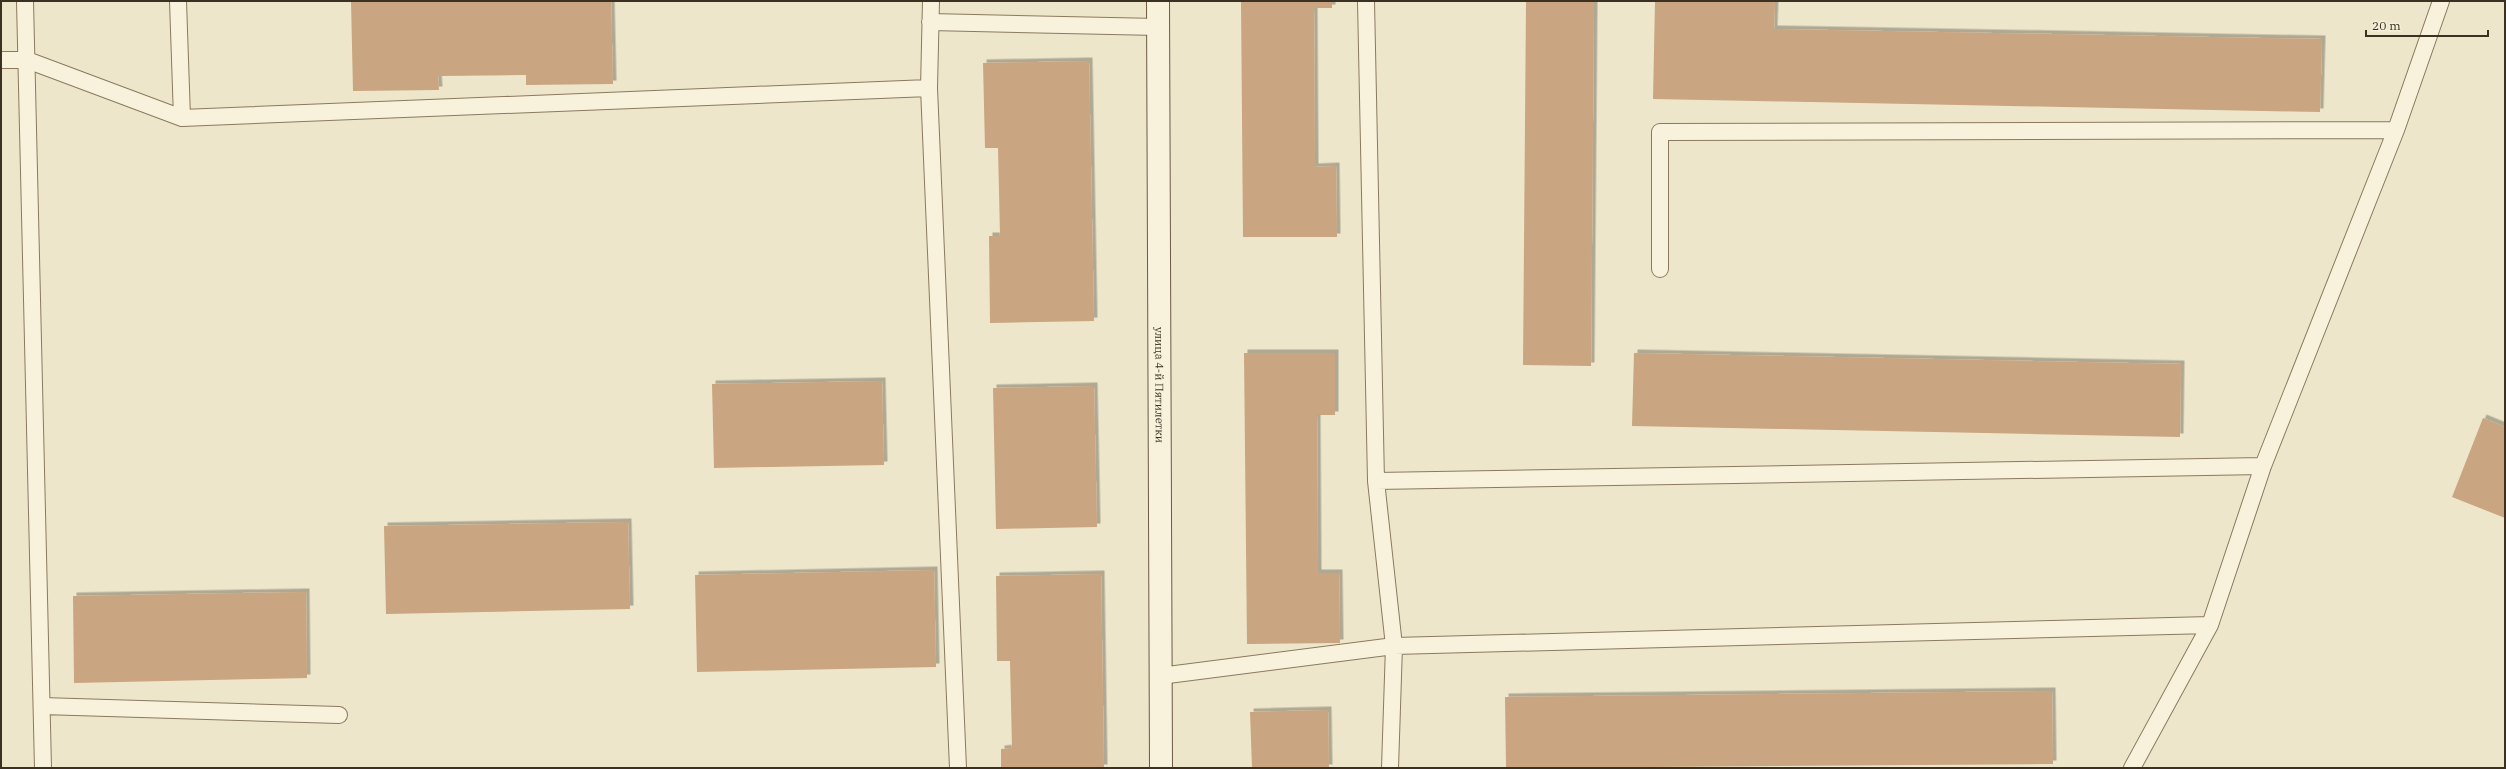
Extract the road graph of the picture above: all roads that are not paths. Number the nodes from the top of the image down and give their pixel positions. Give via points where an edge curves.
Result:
1 (25, 1) edge
2 (178, 1) edge
3 (931, 1) edge
4 (1158, 1) edge
5 (1366, 1) edge
6 (2441, 1) edge
7 (930, 22) junction
8 (1158, 27) junction
9 (1, 60) edge
10 (27, 60) junction
11 (929, 88) junction
12 (182, 118) junction
13 (2396, 130) junction
14 (1660, 270) dead end
15 (2263, 466) junction
16 (1376, 481) junction
17 (2210, 625) junction
18 (1394, 646) junction
19 (1160, 676) junction
20 (42, 706) junction
21 (340, 715) dead end
22 (43, 768) edge
23 (958, 768) edge
24 (1161, 768) edge
25 (1390, 768) edge
26 (2132, 768) edge

1 - 10 lane
2 - 12 lane
3 - 7 lane
4 - 8 street, улица 4-й Пятилетки
5 - 16 lane
6 - 13 lane
7 - 8 lane
7 - 11 lane
8 - 19 street, улица 4-й Пятилетки
9 - 10 lane
10 - 12 lane
10 - 20 lane
11 - 12 lane
11 - 23 lane
13 - 14 lane via 1660,132
13 - 15 lane
15 - 16 lane
15 - 17 lane
16 - 18 lane
17 - 18 lane
17 - 26 lane
18 - 19 lane
18 - 25 lane
19 - 24 street, улица 4-й Пятилетки
20 - 21 lane
20 - 22 lane

